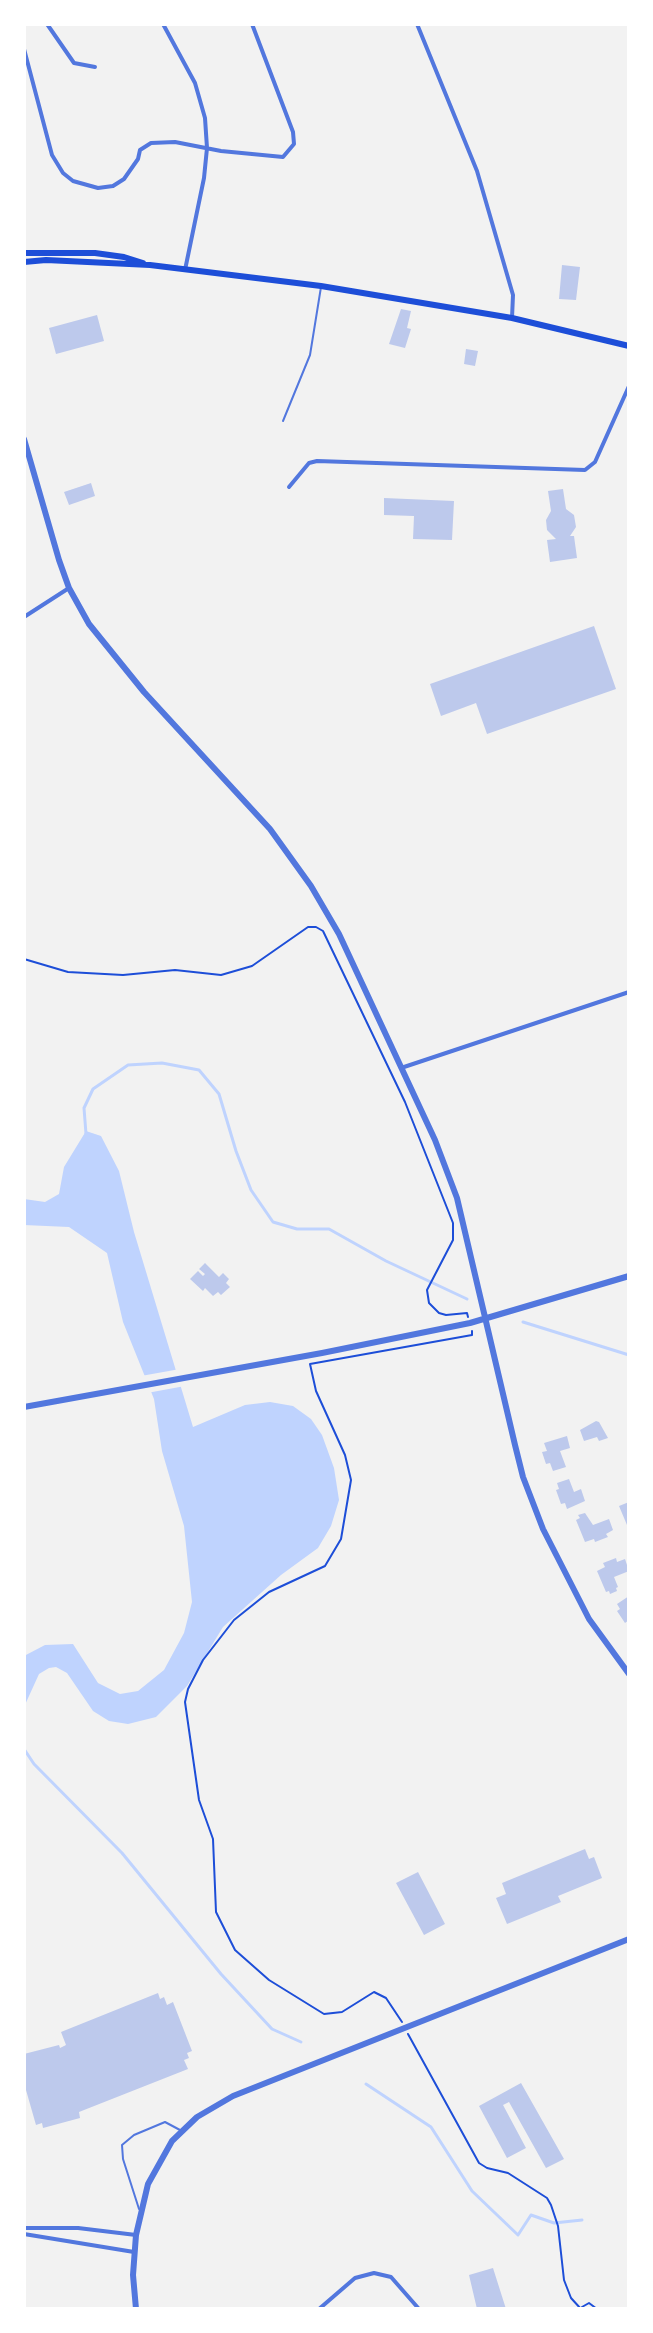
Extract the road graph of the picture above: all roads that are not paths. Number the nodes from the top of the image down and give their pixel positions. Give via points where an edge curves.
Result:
1 (47, 24) edge
2 (163, 24) edge
3 (252, 24) edge
4 (417, 24) edge
5 (24, 49) edge
6 (95, 67) dead end
7 (207, 148) junction
8 (24, 253) edge
9 (24, 262) edge
10 (150, 265) junction
11 (185, 270) junction
12 (321, 286) junction
13 (512, 318) junction
14 (629, 346) edge
15 (629, 386) edge
16 (283, 421) dead end
17 (24, 439) edge
18 (289, 487) dead end
19 (69, 588) junction
20 (24, 617) edge
21 (629, 992) edge
22 (401, 1068) junction
23 (629, 1276) edge
24 (486, 1320) junction
25 (24, 1407) edge
26 (629, 1674) edge
27 (629, 1939) edge
28 (181, 2131) junction
29 (141, 2214) junction
30 (24, 2228) edge
31 (24, 2234) edge
32 (136, 2235) junction
33 (134, 2252) junction
34 (136, 2309) edge
35 (319, 2309) edge
36 (419, 2309) edge

1 - 6 street via 74,63
2 - 7 street via 195,83
3 - 7 street via 294,144 283,157
4 - 13 street via 477,172 513,295
5 - 7 street via 52,155 73,181 113,186 151,143
7 - 11 street
8 - 10 main road via 95,253
9 - 10 main road
10 - 11 main road
11 - 12 main road
12 - 13 main road
12 - 16 lane via 310,355
13 - 14 main road
15 - 18 street via 595,462 585,470 317,461
17 - 19 street
19 - 20 street
19 - 22 street via 89,624 144,692 293,860 339,934
21 - 22 street
22 - 24 street via 457,1198
23 - 24 street
24 - 25 street
24 - 26 street via 523,1477 543,1529 589,1619
27 - 28 street via 223,2101
28 - 29 street via 151,2177
28 - 29 lane via 165,2122 122,2145
29 - 32 street
30 - 32 street
31 - 33 street
32 - 33 street
33 - 34 street
35 - 36 street via 355,2278 374,2273 391,2277

